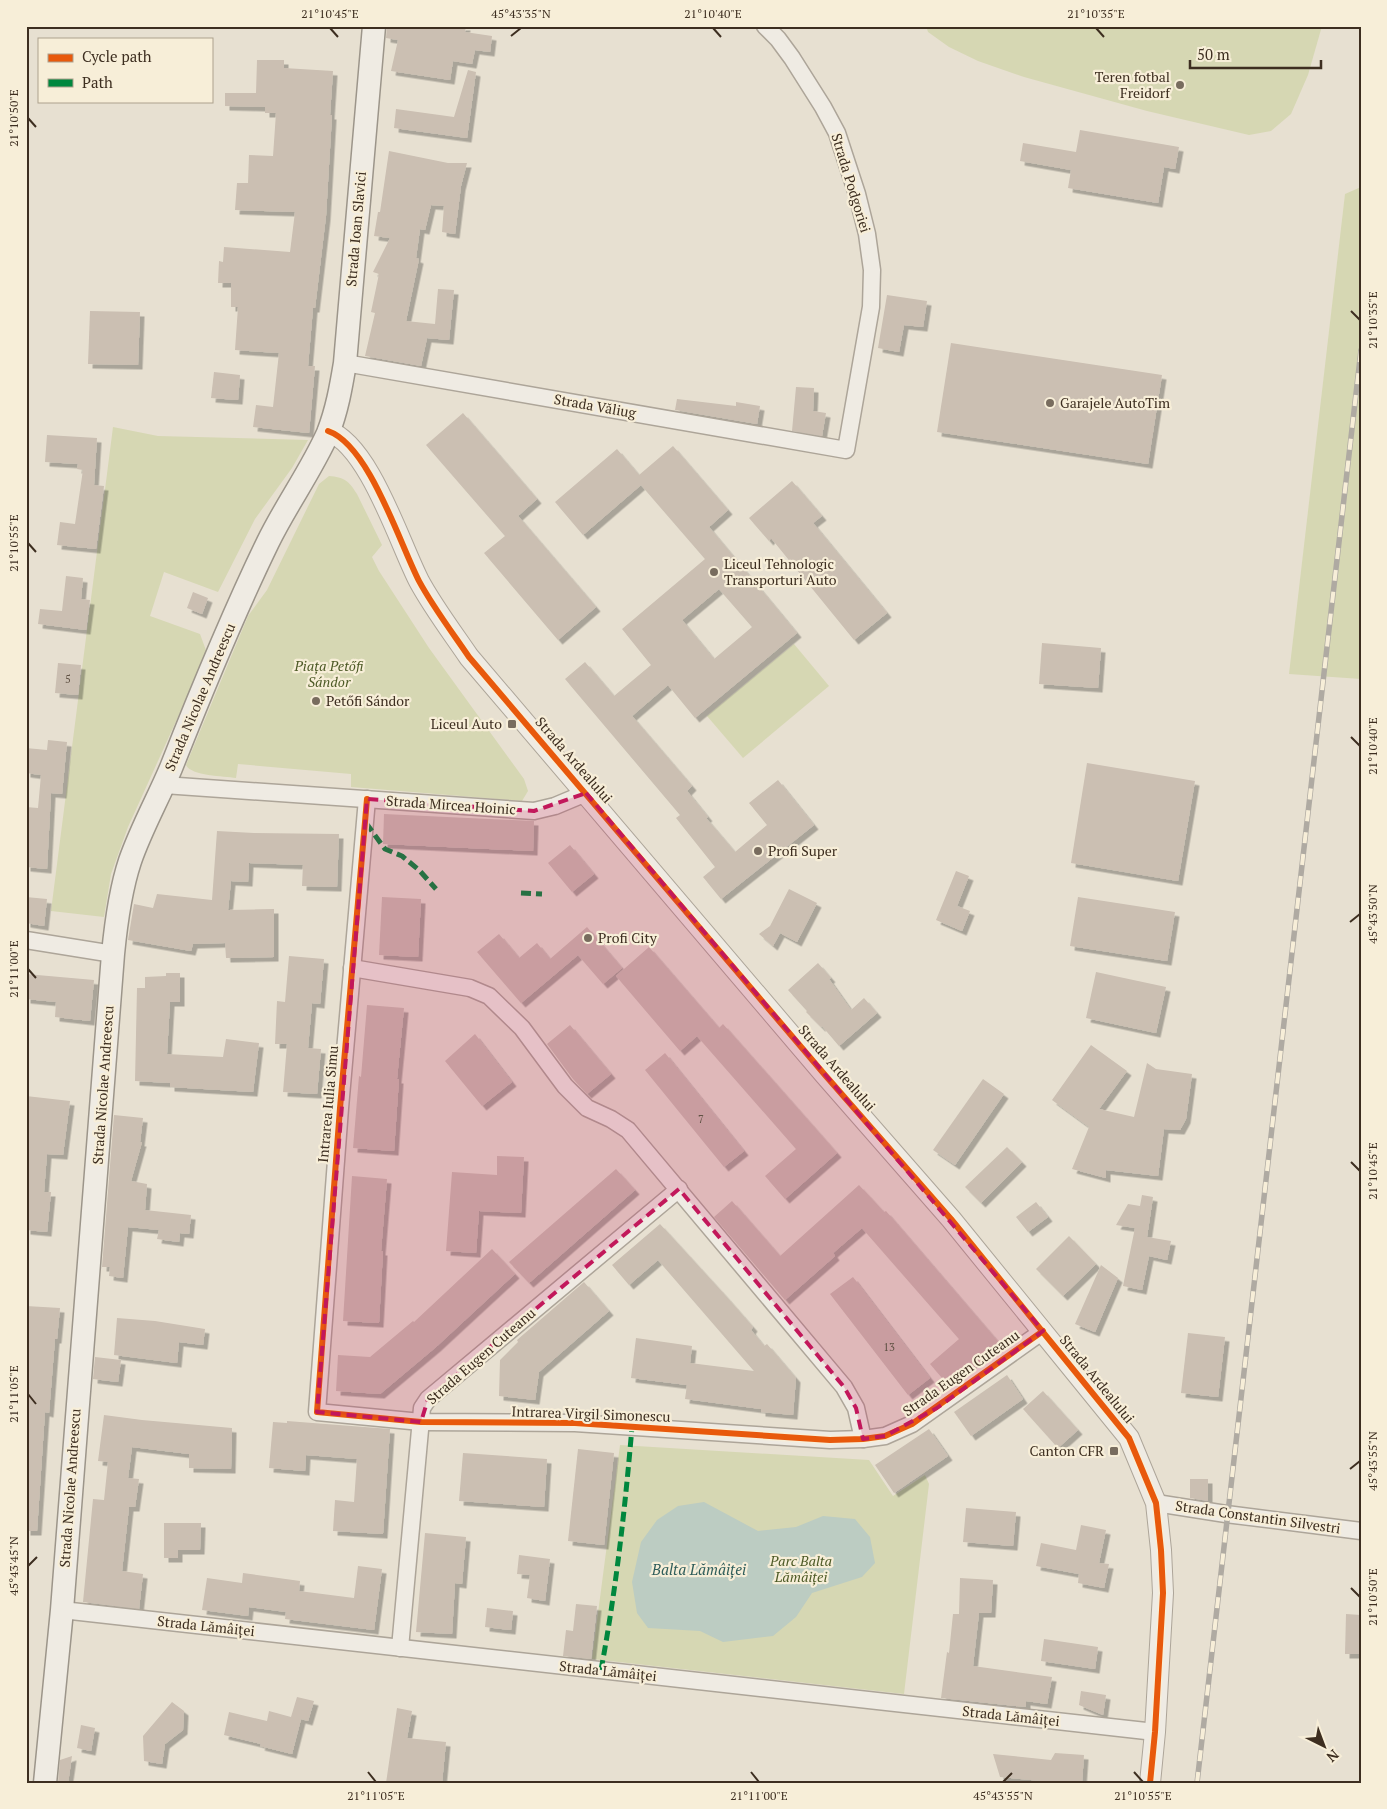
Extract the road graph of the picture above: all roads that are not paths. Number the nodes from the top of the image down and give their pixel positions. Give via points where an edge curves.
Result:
1 (374, 26) edge
2 (765, 26) edge
3 (345, 363) junction
4 (328, 431) junction
5 (846, 450) joint
6 (164, 785) junction
7 (586, 793) junction
8 (367, 799) junction
9 (26, 940) edge
10 (112, 954) junction
11 (352, 968) junction
12 (679, 1189) junction
13 (1043, 1331) junction
14 (318, 1412) joint
15 (421, 1422) junction
16 (863, 1439) junction
17 (1156, 1503) junction
18 (1361, 1531) edge
19 (62, 1610) junction
20 (400, 1648) junction
21 (1155, 1732) junction
22 (45, 1783) edge
23 (1150, 1783) edge

1 - 3 main road, Strada Ioan Slavici
2 - 5 street, Strada Podgoriei via 792,58 837,133 867,234 872,270 871,307
3 - 4 main road, Strada Ioan Slavici
3 - 5 street, Strada Văliug
4 - 6 main road, Strada Nicolae Andreescu via 262,554 210,669
4 - 7 street, Strada Ardealului via 350,444 359,456 420,582 469,657
6 - 8 street, Strada Mircea Hoinic
6 - 10 main road, Strada Nicolae Andreescu via 130,860
7 - 8 street, Strada Mircea Hoinic via 534,811
7 - 13 street, Strada Ardealului
8 - 11 street, Intrarea Iulia Simu
9 - 10 street
10 - 19 main road, Strada Nicolae Andreescu
11 - 12 street via 470,988 489,996 522,1028 565,1086 587,1108 628,1130
11 - 14 street, Intrarea Iulia Simu
12 - 15 street, Strada Eugen Cuteanu via 428,1399 422,1408
12 - 16 street via 844,1387 856,1408
13 - 16 street, Strada Eugen Cuteanu via 912,1424 885,1436
13 - 17 street, Strada Ardealului via 1129,1438
14 - 15 street, Intrarea Virgil Simonescu
15 - 16 street, Intrarea Virgil Simonescu via 575,1423 830,1440
15 - 20 street, Strada Eugen Cuteanu
17 - 18 street, Strada Constantin Silvestri
17 - 21 street, Strada Ardealului via 1163,1593
19 - 20 street, Strada Lămâiței
19 - 22 main road, Strada Nicolae Andreescu
20 - 21 street, Strada Lămâiței
21 - 23 street, Strada Ardealului

